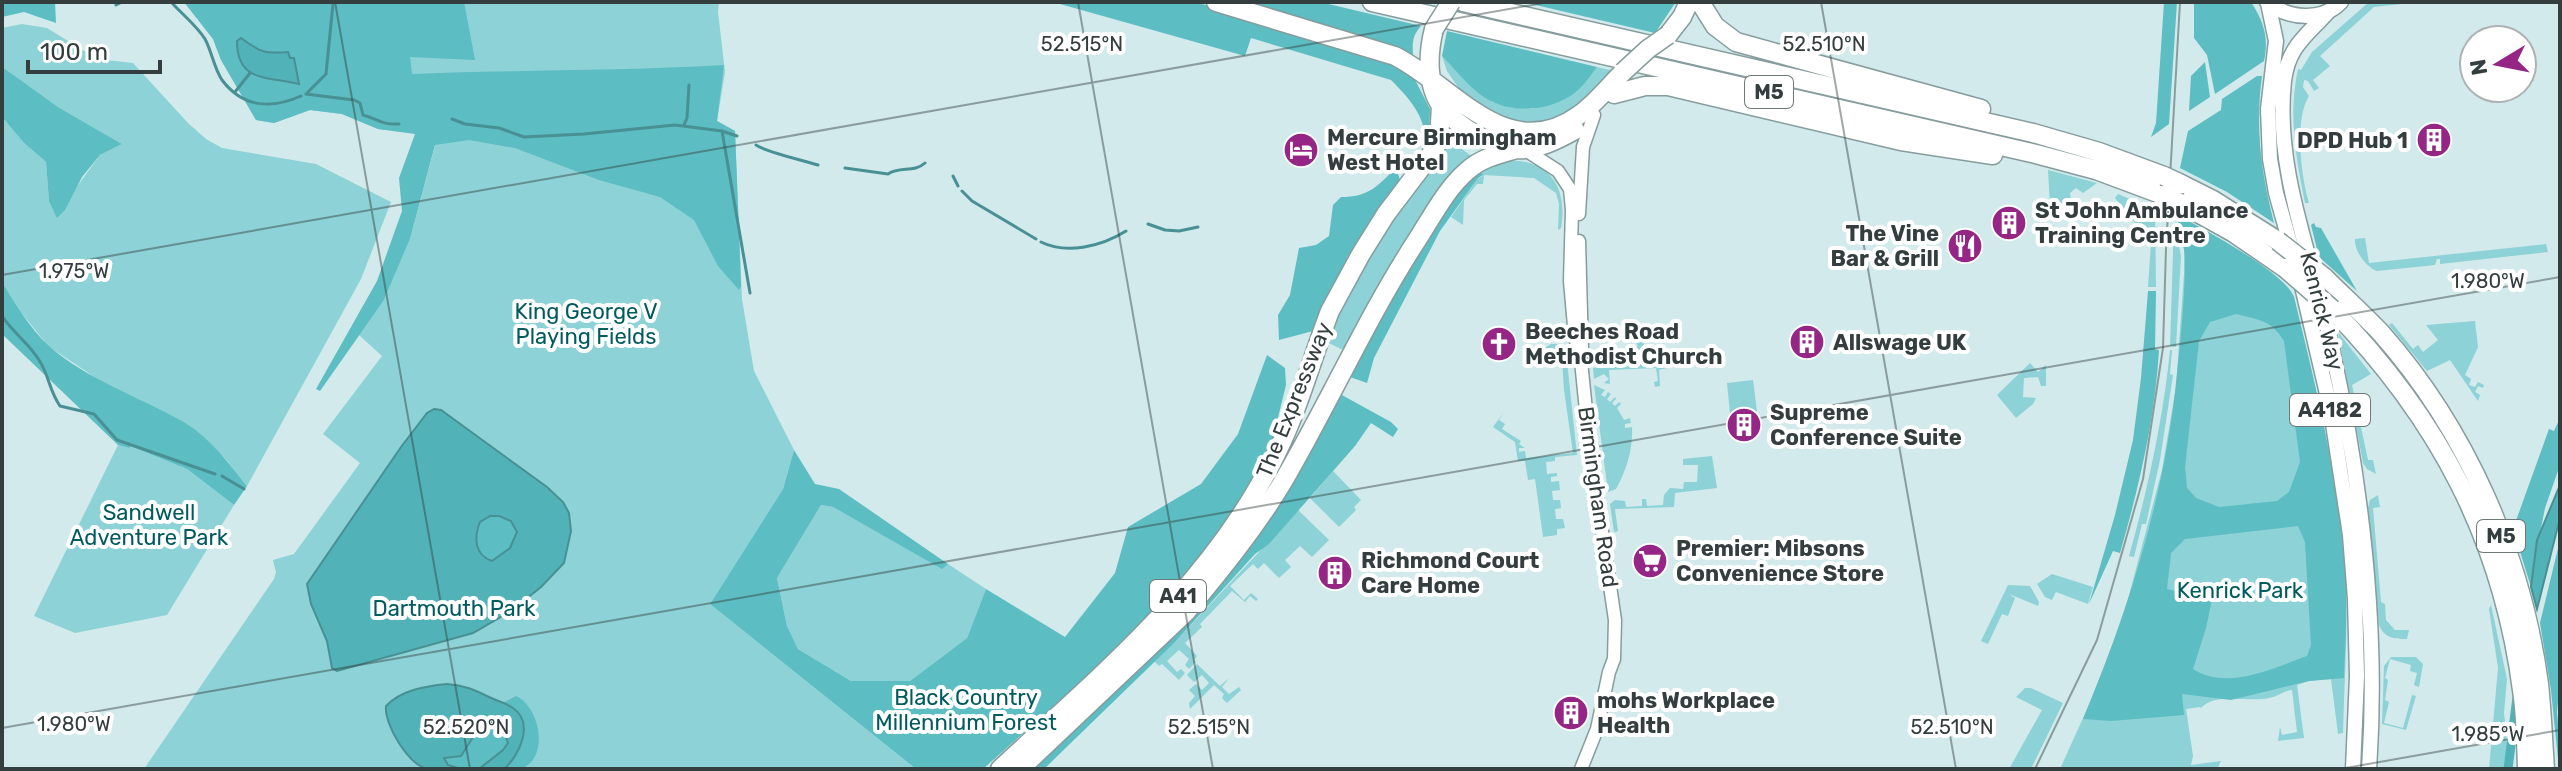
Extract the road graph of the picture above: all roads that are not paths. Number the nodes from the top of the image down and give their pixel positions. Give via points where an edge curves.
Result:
1 (1216, 2) edge
2 (1372, 2) edge
3 (1451, 2) edge
4 (1463, 2) edge
5 (1689, 2) edge
6 (1700, 2) edge
7 (2267, 2) edge
8 (2341, 2) edge
9 (2328, 12) junction
10 (1629, 72) junction
11 (1432, 81) junction
12 (1614, 94) junction
13 (1441, 106) junction
14 (1594, 115) junction
15 (2033, 133) junction
16 (1520, 149) junction
17 (2036, 154) junction
18 (2172, 189) junction
19 (2373, 338) junction
20 (1581, 361) junction
21 (1000, 769) edge
22 (1020, 769) edge
23 (1581, 769) edge
24 (2353, 769) edge
25 (2369, 769) edge
26 (2527, 769) edge
27 (2545, 769) edge

1 - 11 highway via 1387,53
2 - 17 highway, M5
3 - 11 highway, A41, bridge via 1434,29
4 - 15 highway, M5
5 - 10 highway, A41, bridge via 1668,35
6 - 15 highway, M5 via 1715,26 1736,42 2008,117
7 - 9 main road via 2293,15
7 - 24 main road, Kenrick Way / A4182 via 2276,41 2268,109 2270,159 2331,411 2350,535 2357,676
8 - 9 main road, Kenrick Way
9 - 25 main road, Kenrick Way / A4182 via 2288,58 2283,131 2358,486 2370,624
10 - 11 highway via 1578,116 1534,132 1505,129
10 - 12 highway, A41
11 - 13 highway, A41
12 - 14 highway, A41
12 - 17 highway, M5 via 1668,86 1901,141 2003,156
13 - 16 highway via 1486,140
13 - 21 highway, The Expressway / A41 via 1439,140 1386,214 1330,311 1277,453 1251,500 1162,616
14 - 16 highway, A41 via 1553,142
14 - 20 street, Birmingham Road via 1581,168
15 - 18 highway, M5 via 2099,152
16 - 20 street, Birmingham Road via 1558,171 1570,189 1570,281
16 - 22 highway, The Expressway / A41 via 1478,162 1457,181 1409,252 1283,480 1207,587
17 - 18 highway, M5
18 - 19 highway, M5, bridge
18 - 19 highway, M5, bridge via 2213,200 2278,241 2324,277
19 - 26 highway, M5 via 2445,454 2480,526 2516,649
19 - 27 highway, M5 via 2412,372 2453,433 2501,536 2531,641
20 - 23 street, Birmingham Road via 1616,647 1597,729

